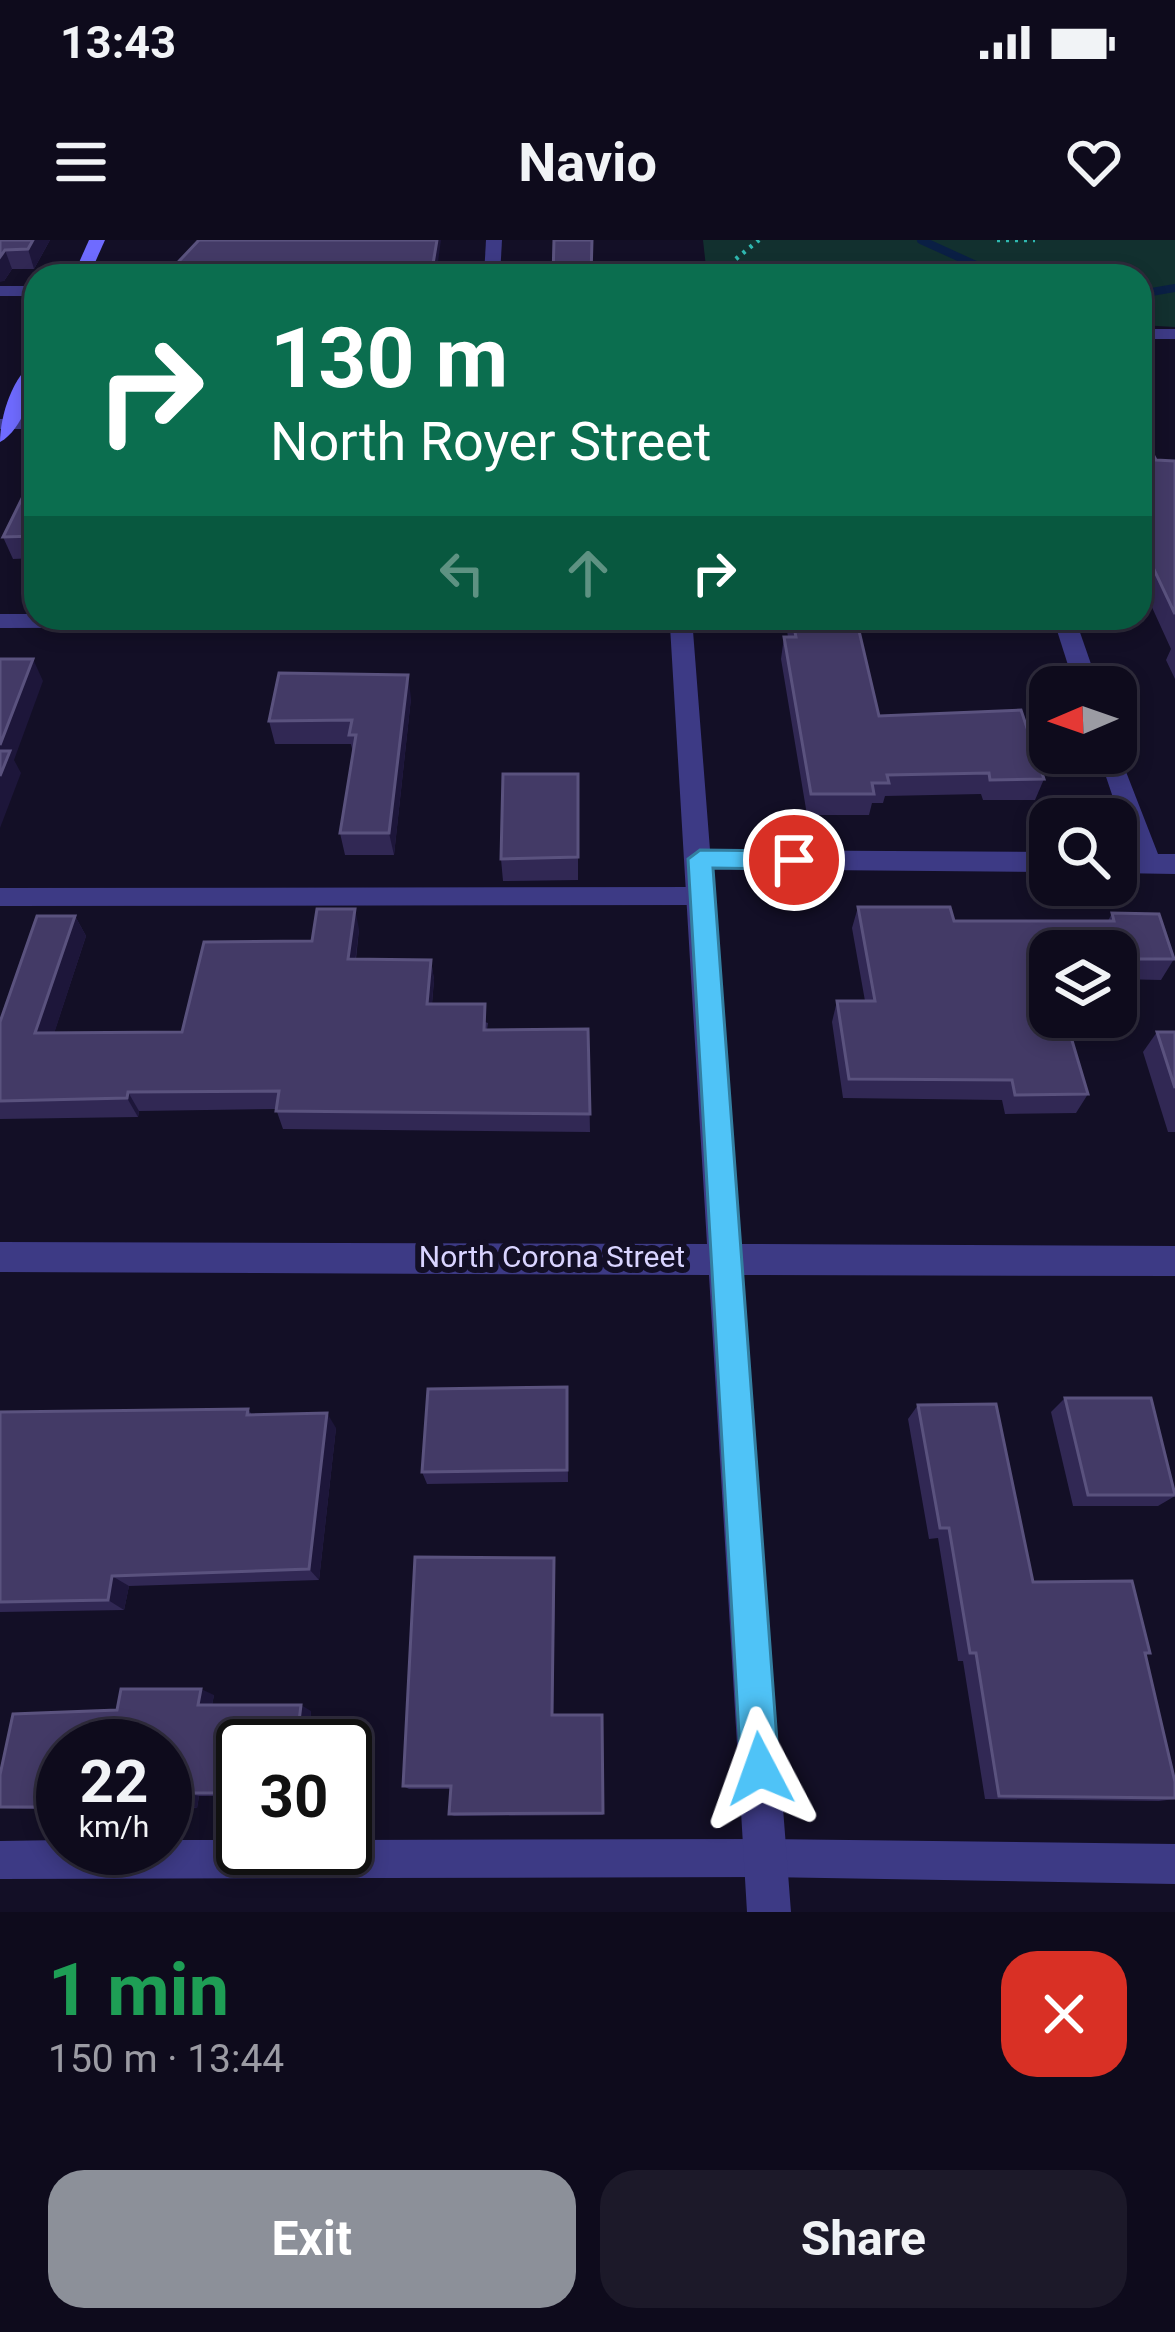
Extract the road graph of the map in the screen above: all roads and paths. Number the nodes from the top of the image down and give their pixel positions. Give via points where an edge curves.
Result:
1 (759, 240) edge
2 (997, 240) edge
3 (1035, 240) edge
4 (730, 264) edge
5 (24, 388) edge
6 (2, 428) edge
7 (682, 630) edge
8 (1068, 630) edge
9 (1081, 666) edge
10 (1120, 774) edge
11 (700, 859) junction
12 (1029, 862) edge
13 (1162, 864) edge
14 (699, 896) junction
15 (0, 897) edge
16 (0, 1257) edge
17 (725, 1257) junction
18 (1175, 1261) edge
19 (766, 1858) junction
20 (0, 1860) edge
21 (1175, 1864) edge
22 (769, 1912) edge

1 - 4 path
2 - 3 path
5 - 6 street
7 - 11 street
8 - 9 street
10 - 13 street
11 - 12 street
11 - 14 street
14 - 15 lane
14 - 17 street
16 - 17 street, North Corona Street
17 - 18 street, North Corona Street
17 - 19 street
19 - 20 lane
19 - 21 lane
19 - 22 street

